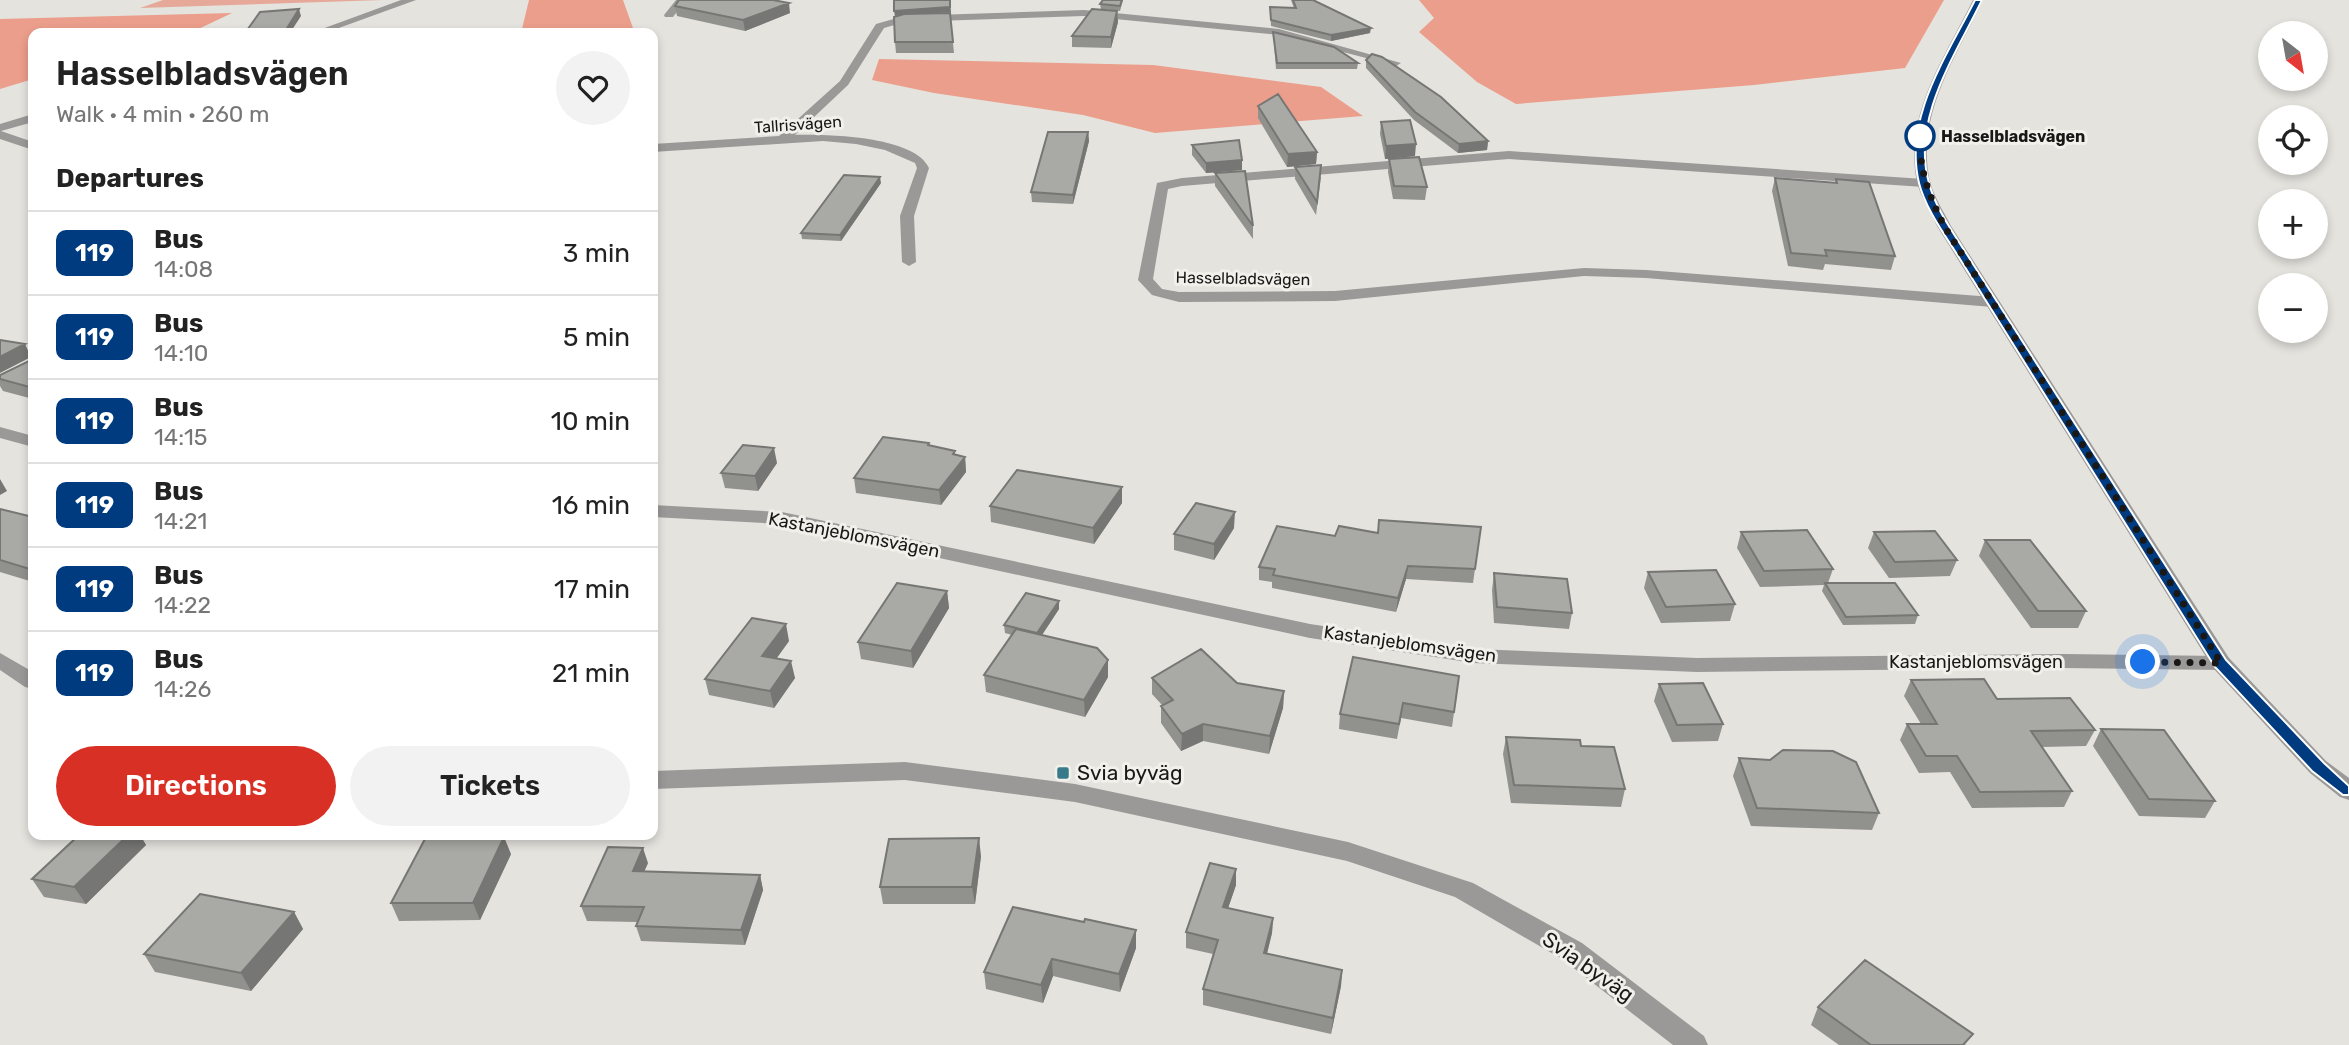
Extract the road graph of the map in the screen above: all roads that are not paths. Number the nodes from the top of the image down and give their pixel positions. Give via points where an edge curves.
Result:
1 (411, 0) edge
2 (681, 0) edge
3 (1979, 0) edge
4 (669, 15) dead end
5 (330, 28) edge
6 (1396, 63) edge
7 (28, 120) edge
8 (0, 128) edge
9 (0, 135) edge
10 (781, 141) junction
11 (28, 144) edge
12 (658, 148) edge
13 (1924, 183) junction
14 (909, 262) dead end
15 (1992, 302) junction
16 (0, 432) edge
17 (28, 440) edge
18 (658, 511) edge
19 (0, 660) edge
20 (2221, 663) junction
21 (28, 679) edge
22 (658, 780) edge
23 (2349, 791) edge
24 (1694, 1045) edge

1 - 5 street
2 - 4 street
3 - 13 street via 1927,105 1920,136
6 - 10 street via 1279,32 1084,13 968,12 911,18 880,26 844,83
7 - 8 street
9 - 11 street
10 - 12 street, Tallrisvägen
10 - 14 street, Tallrisvägen via 860,138 920,161 923,168 907,216
13 - 15 street via 1944,226
13 - 15 street, Hasselbladsvägen via 1509,155 1182,182 1163,186 1159,195 1145,280 1157,292 1179,297 1322,296 1584,272
15 - 20 street
16 - 17 street
18 - 20 street, Kastanjeblomsvägen via 782,519 1310,631 1474,656 1697,665
19 - 21 street
20 - 23 street via 2318,767
22 - 24 street, Svia byväg via 905,771 1075,793 1348,852 1464,890 1572,951

